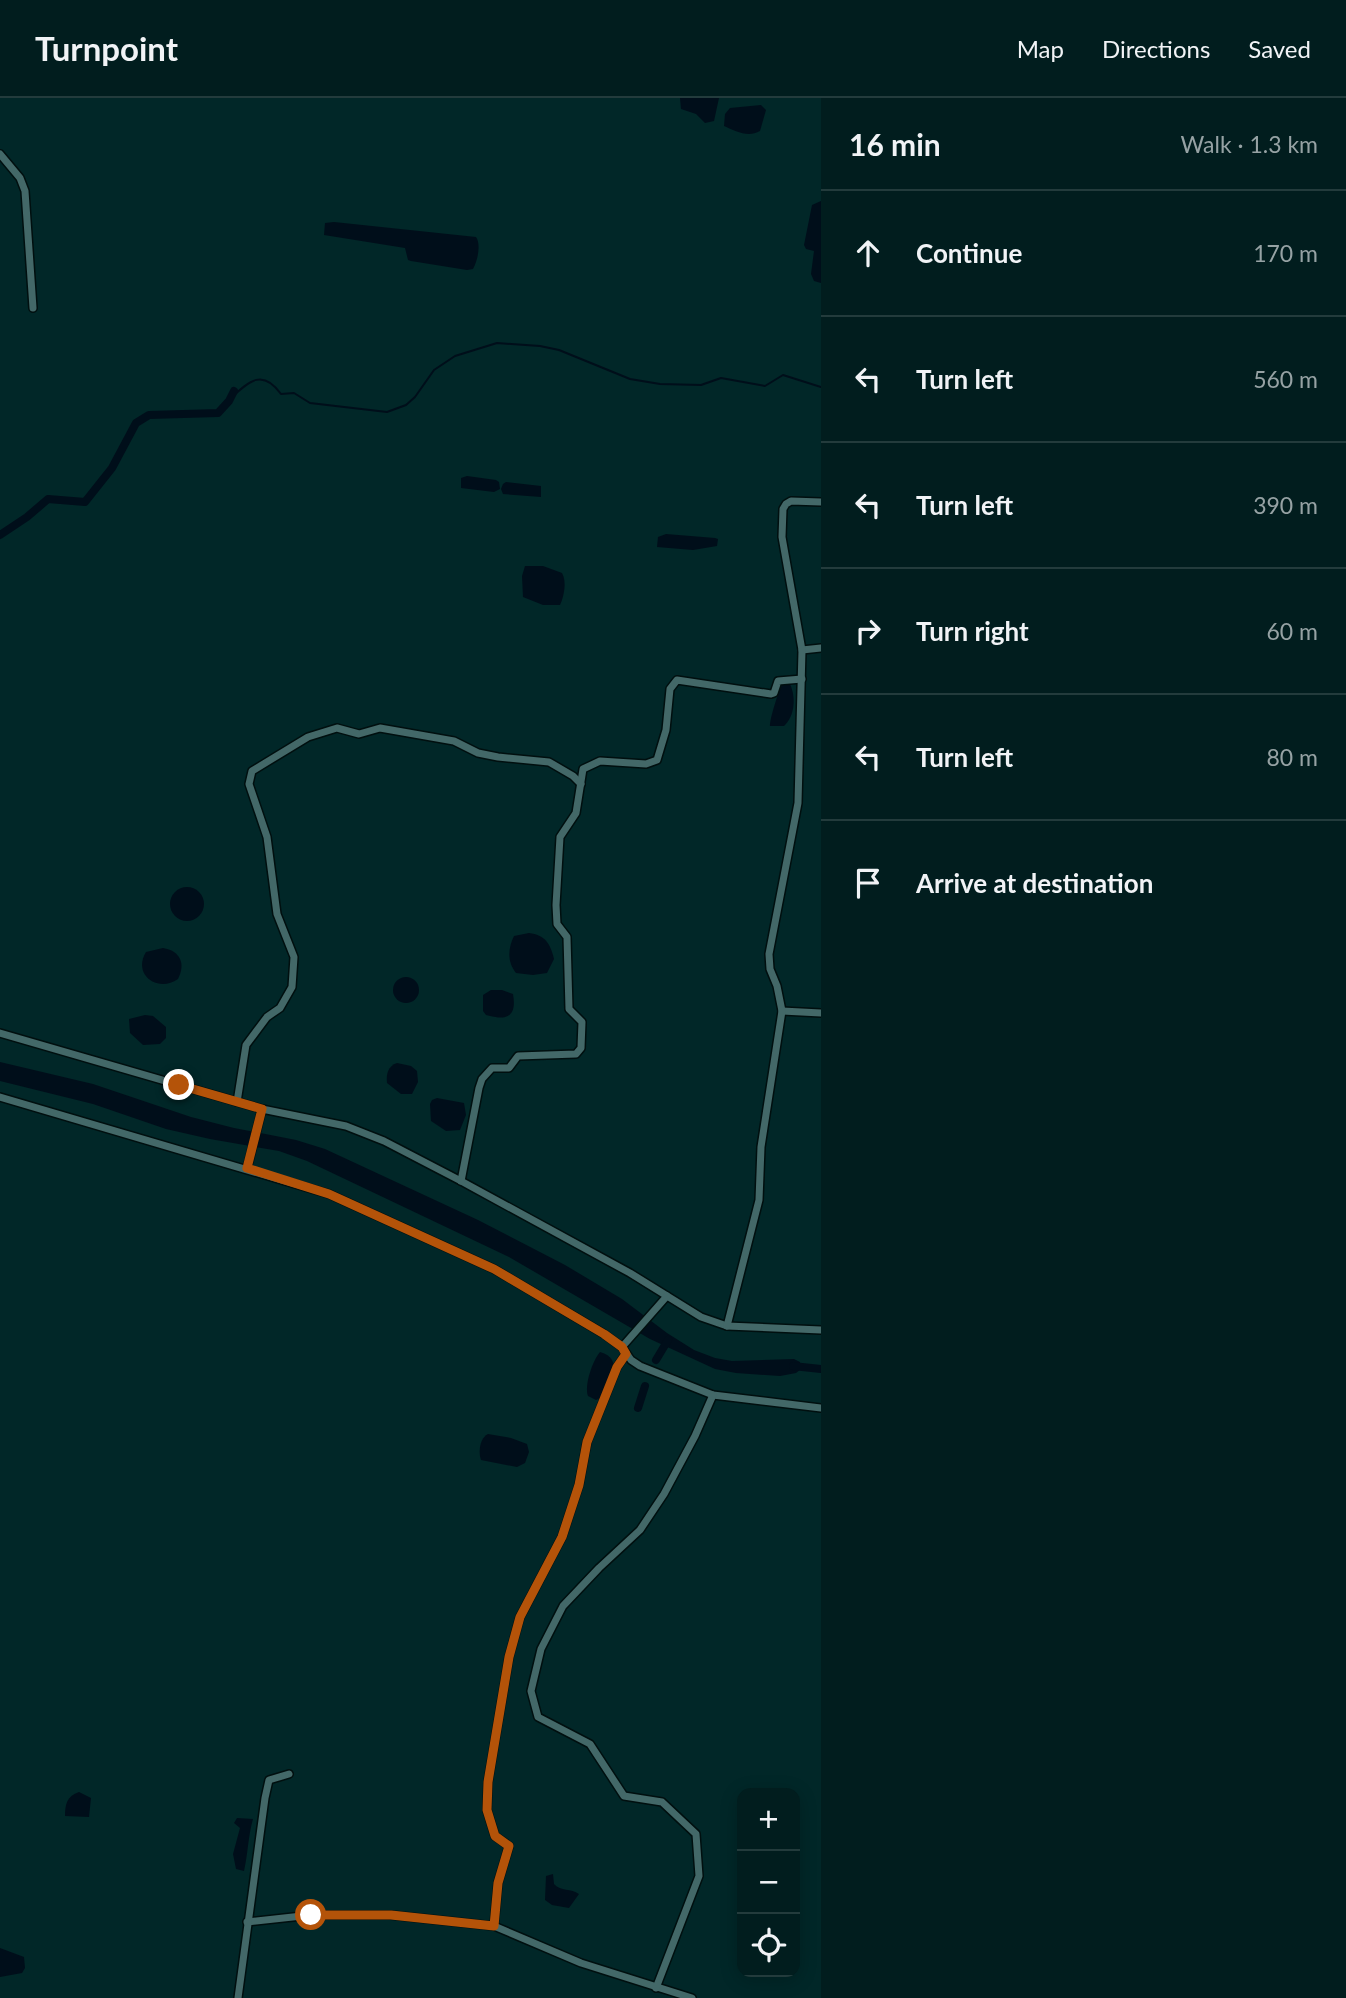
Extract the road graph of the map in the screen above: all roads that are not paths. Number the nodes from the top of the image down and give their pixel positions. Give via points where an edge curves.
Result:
1 (0, 154) edge
2 (33, 308) dead end
3 (821, 502) edge
4 (821, 648) edge
5 (802, 650) junction
6 (802, 679) junction
7 (581, 785) junction
8 (782, 1011) junction
9 (821, 1013) edge
10 (0, 1033) edge
11 (0, 1097) edge
12 (237, 1101) junction
13 (262, 1109) junction
14 (247, 1168) junction
15 (461, 1181) junction
16 (667, 1296) junction
17 (727, 1326) junction
18 (821, 1330) edge
19 (624, 1350) junction
20 (713, 1395) junction
21 (821, 1408) edge
22 (289, 1774) dead end
23 (247, 1922) junction
24 (494, 1926) junction
25 (656, 1988) junction
26 (238, 1998) edge
27 (692, 1998) edge

1 - 2 street via 25,191
3 - 5 street via 791,501 783,509 782,537
4 - 5 street
5 - 6 street
6 - 7 street via 778,681 771,694 677,680 670,689 657,760 646,764 600,761 583,769
6 - 8 street via 798,803 769,954
7 - 12 street via 549,762 498,757 454,741 380,728 359,734 337,728 308,737 252,771 249,784 267,837 277,914 294,957 292,987 280,1008 246,1045
7 - 15 street via 576,813 560,837 556,905 557,924 568,937 569,1009 582,1022 581,1048 576,1054 519,1056 509,1068 492,1068 482,1079
8 - 9 street
8 - 17 street via 761,1147 759,1200
10 - 12 street
11 - 14 street
12 - 13 street
13 - 14 street
13 - 15 street via 346,1126
14 - 19 street via 329,1194 494,1269
15 - 16 street
16 - 17 street via 701,1317
16 - 19 street
17 - 18 street
19 - 20 street via 640,1366
19 - 24 street via 587,1442 562,1537 520,1617 509,1657 488,1782 490,1825 495,1836 509,1846 498,1883
20 - 21 street
20 - 25 street via 664,1494 640,1530 563,1606 541,1649 531,1691 538,1717 590,1744 624,1796 662,1802 696,1835 699,1877
22 - 23 street via 269,1780
23 - 24 street via 311,1915 391,1915
23 - 26 street
24 - 25 street
25 - 27 street

